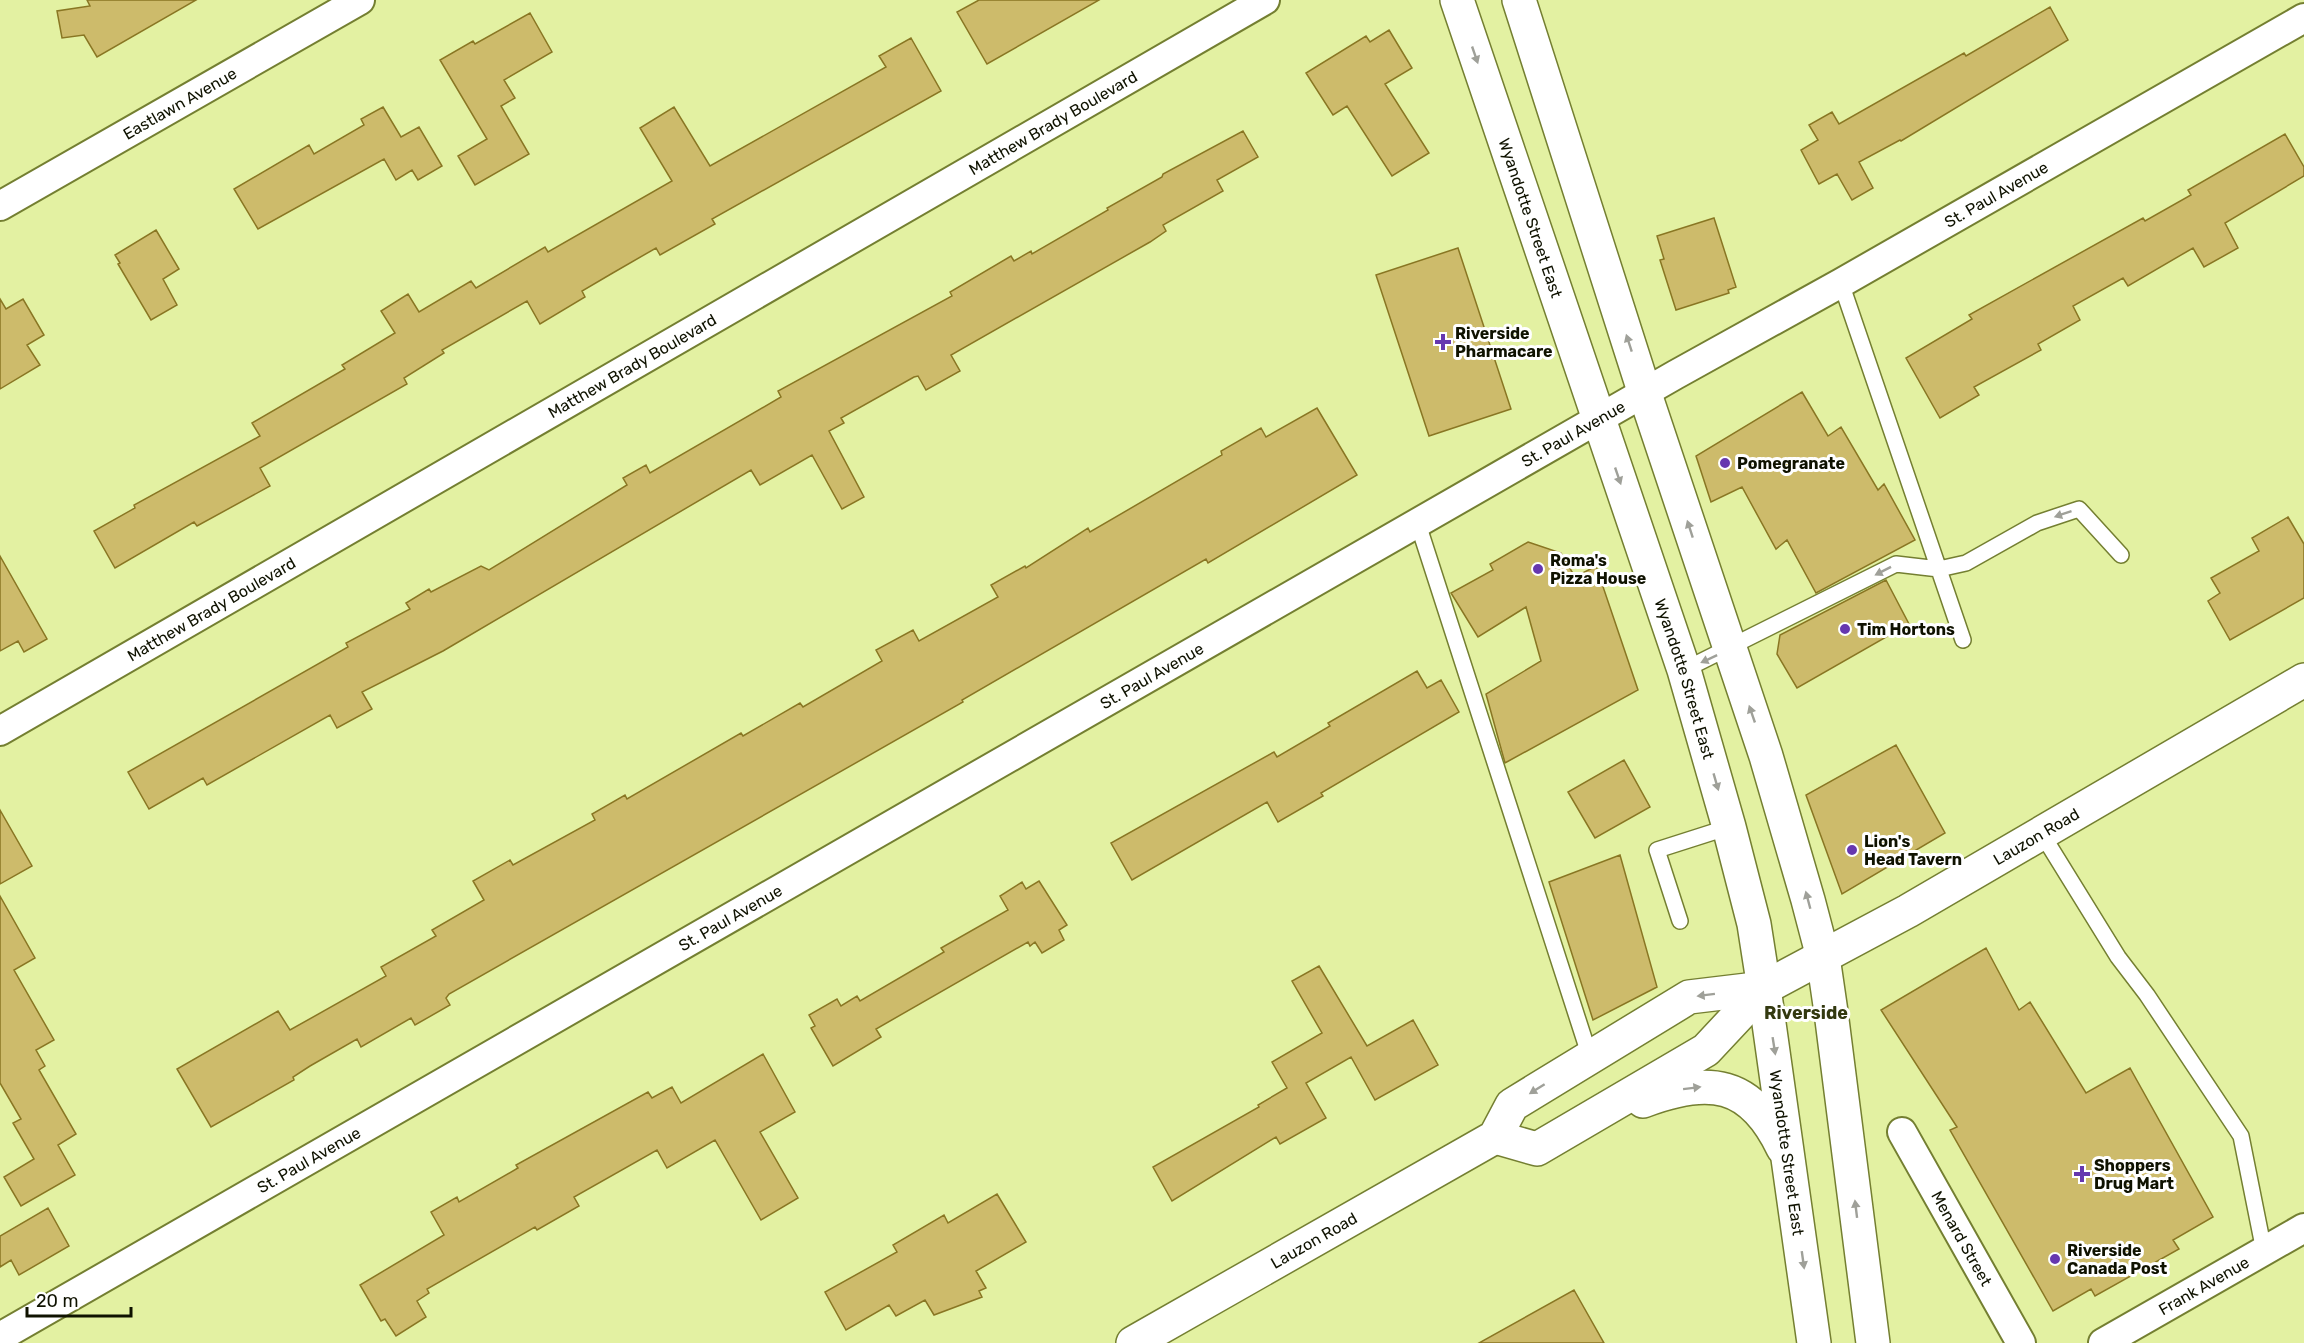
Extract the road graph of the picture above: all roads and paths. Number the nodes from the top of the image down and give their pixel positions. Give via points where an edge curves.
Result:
1 (360, 0) edge
2 (1265, 0) edge
3 (1456, 0) edge
4 (1519, 0) edge
5 (2304, 18) edge
6 (0, 206) edge
7 (1841, 283) junction
8 (1645, 394) junction
9 (1599, 421) junction
10 (1418, 524) junction
11 (2121, 555) dead end
12 (1939, 569) junction
13 (1963, 640) dead end
14 (1730, 649) junction
15 (1684, 670) junction
16 (2304, 680) edge
17 (0, 731) edge
18 (1729, 827) junction
19 (2042, 834) junction
20 (1680, 921) dead end
21 (1822, 957) junction
22 (1764, 988) junction
23 (1590, 1057) junction
24 (1577, 1126) junction
25 (1902, 1132) dead end
26 (1495, 1137) junction
27 (1789, 1161) junction
28 (2304, 1228) edge
29 (2264, 1251) junction
30 (0, 1337) edge
31 (1133, 1343) edge
32 (1814, 1343) edge
33 (1873, 1343) edge
34 (2021, 1343) edge
35 (2103, 1343) edge

1 - 6 street, Eastlawn Avenue
2 - 17 street, Matthew Brady Boulevard
3 -> 9 main road, Wyandotte Street East
8 -> 4 main road
5 - 7 street, St. Paul Avenue
7 - 8 street, St. Paul Avenue
7 - 12 lane
8 - 9 street, St. Paul Avenue
14 -> 8 main road
9 - 10 street, St. Paul Avenue
9 -> 15 main road, Wyandotte Street East
10 - 23 lane
10 - 30 street, St. Paul Avenue
11 -> 12 lane via 2079,509 2037,523 1966,563
12 - 13 lane
12 -> 14 lane via 1896,564
14 -> 15 lane
21 -> 14 main road via 1766,756
15 -> 18 main road, Wyandotte Street East
16 - 19 main road, Lauzon Road
18 - 20 lane via 1657,850
18 - 22 main road, Wyandotte Street East via 1754,924
19 - 21 main road, Lauzon Road
19 - 29 lane via 2118,957 2241,1136
21 - 22 main road, Lauzon Road
33 -> 21 main road
22 -> 23 main road, Lauzon Road via 1689,997
22 - 24 main road, Lauzon Road via 1706,1050
22 -> 27 main road, Wyandotte Street East
23 -> 26 main road, Lauzon Road via 1512,1105
24 - 26 main road, Lauzon Road via 1537,1149
24 -> 27 main road via 1669,1091 1707,1086 1746,1097 1770,1121
25 - 34 street, Menard Street
26 - 31 main road, Lauzon Road
27 -> 32 main road, Wyandotte Street East
28 - 29 street, Frank Avenue
29 - 35 street, Frank Avenue

